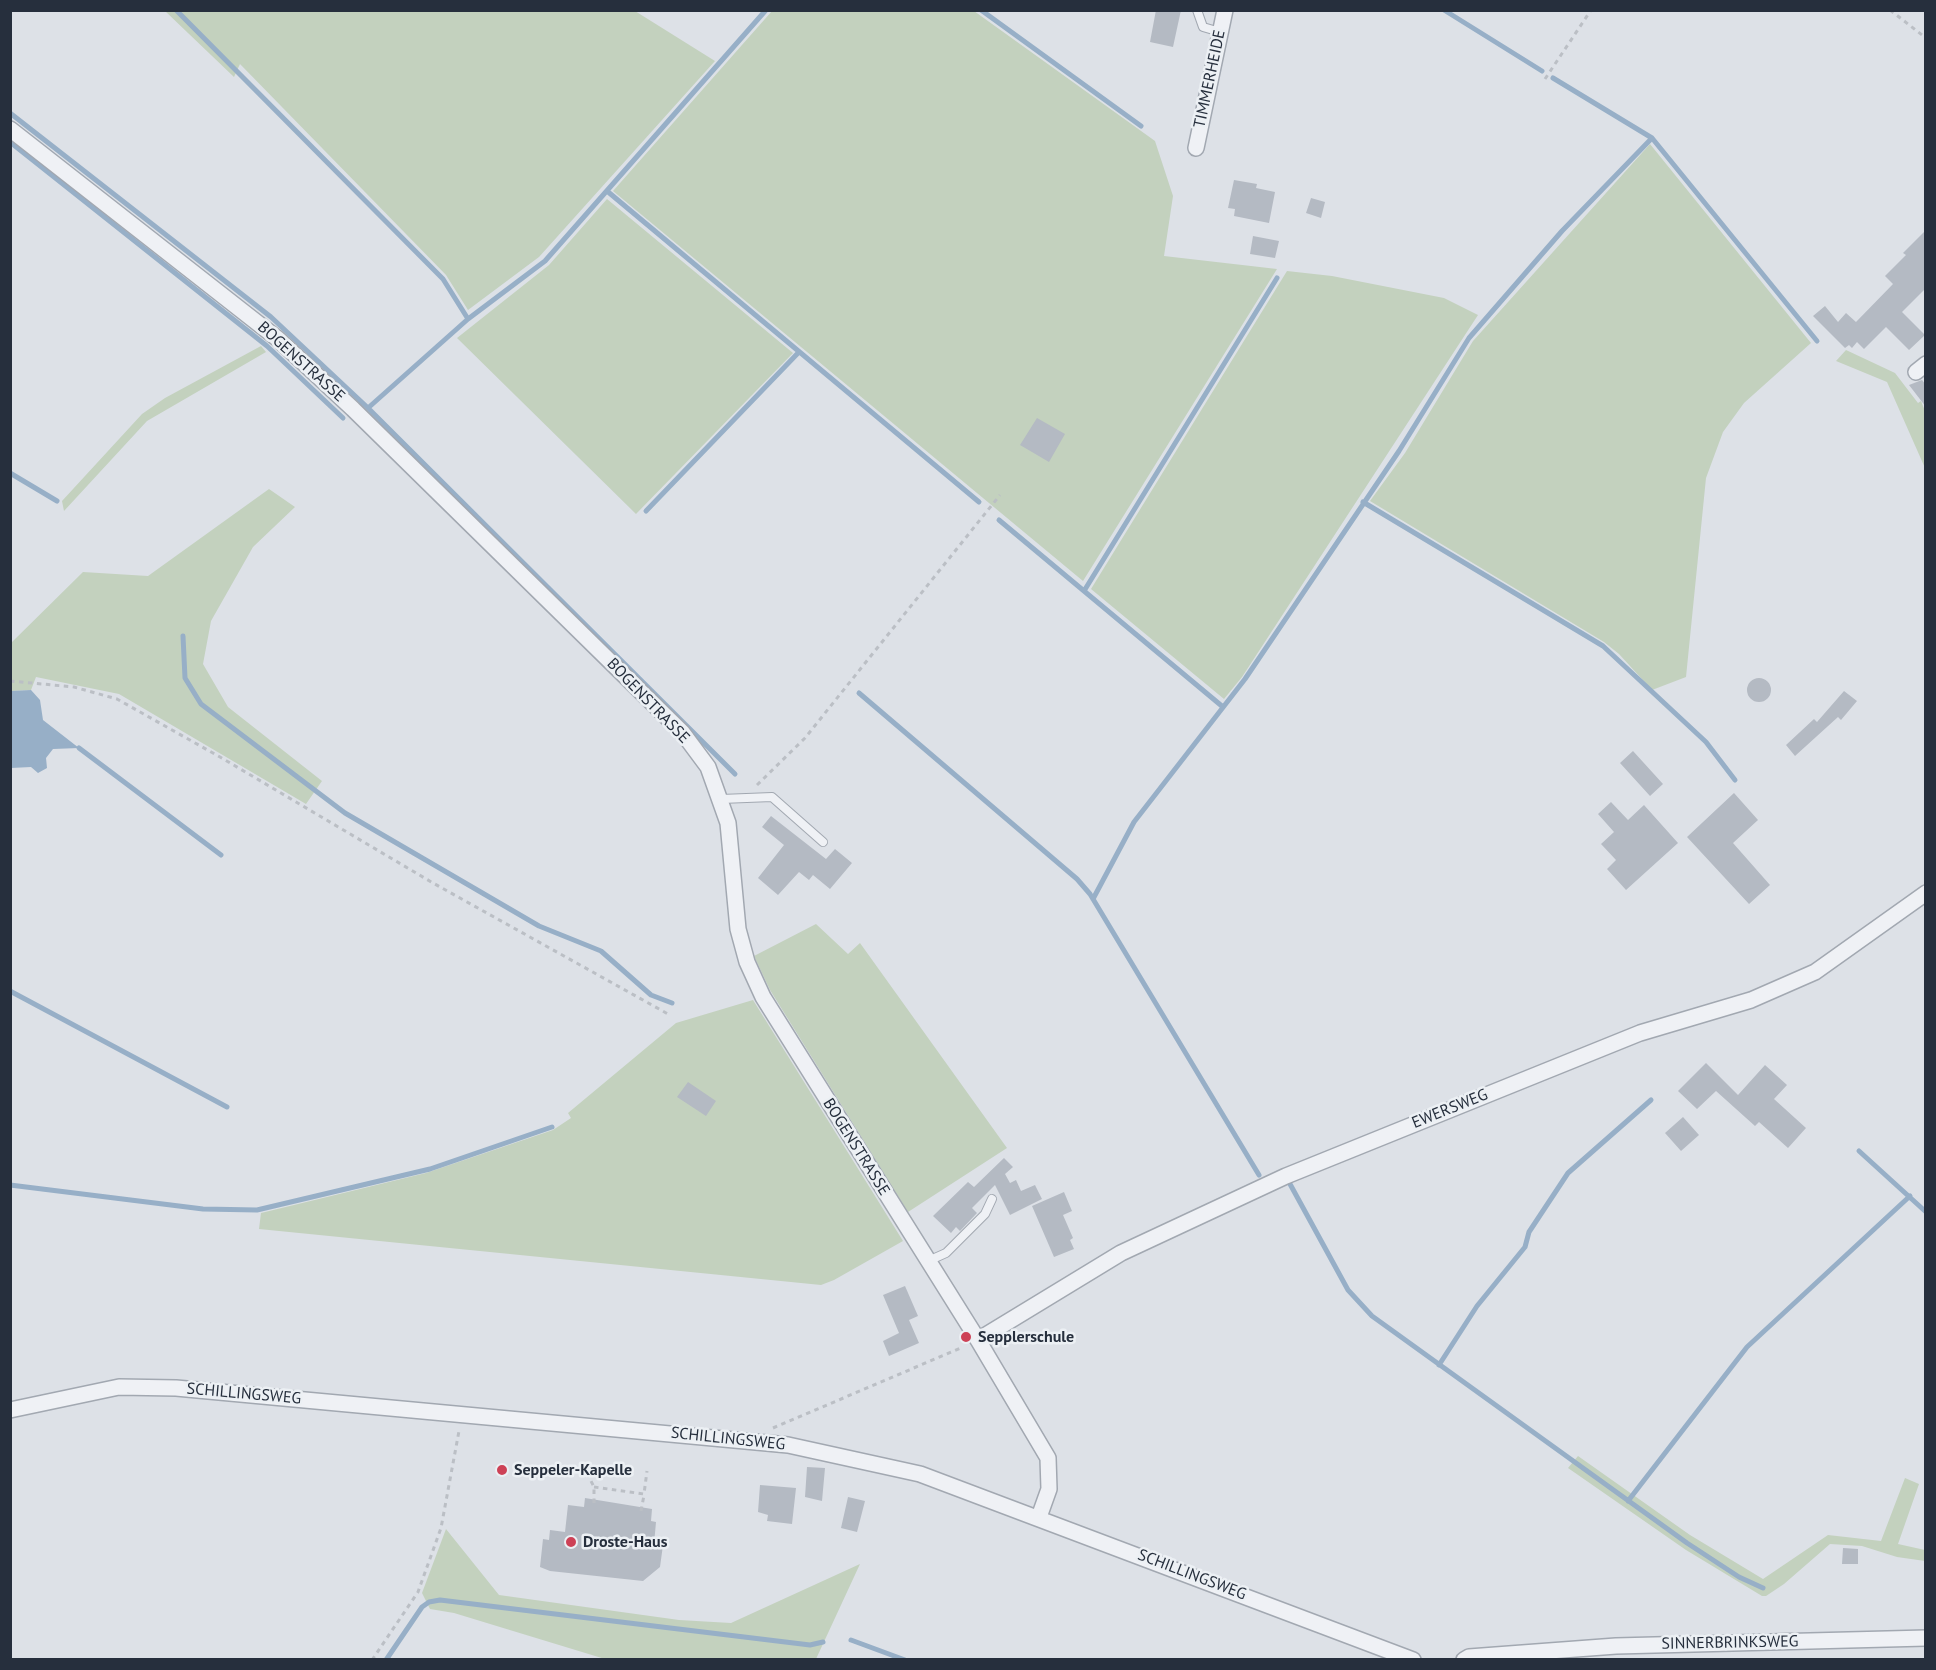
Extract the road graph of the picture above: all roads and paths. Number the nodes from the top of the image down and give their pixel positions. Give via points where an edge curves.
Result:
1 (1197, 10) edge
2 (1225, 10) edge
3 (1591, 10) edge
4 (1890, 10) edge
5 (1220, 32) junction
6 (1926, 38) edge
7 (1545, 79) dead end
8 (10, 129) edge
9 (1196, 148) dead end
10 (1000, 495) dead end
11 (10, 681) edge
12 (742, 798) junction
13 (721, 799) junction
14 (823, 842) dead end
15 (1926, 893) edge
16 (668, 1014) dead end
17 (992, 1199) dead end
18 (927, 1262) junction
19 (978, 1340) junction
20 (10, 1410) edge
21 (462, 1414) junction
22 (757, 1442) junction
23 (583, 1465) dead end
24 (647, 1471) dead end
25 (594, 1487) junction
26 (644, 1494) junction
27 (594, 1504) dead end
28 (641, 1511) dead end
29 (1039, 1517) junction
30 (1926, 1638) edge
31 (372, 1659) edge
32 (1413, 1659) edge
33 (1464, 1659) edge

1 - 5 lane via 1203,27
2 - 5 street, TIMMERHEIDE
3 - 7 path
4 - 6 path
5 - 9 street, TIMMERHEIDE
8 - 13 street, BOGENSTRASSE via 278,339 353,409 682,732 708,767
10 - 12 path via 805,738
11 - 16 path via 74,687 117,699
12 - 13 lane
12 - 14 lane via 772,797
13 - 18 street, BOGENSTRASSE via 728,823 738,929 747,962 763,997
15 - 19 street, EWERSWEG via 1815,972 1751,1000 1629,1038 1286,1176 1121,1253
17 - 18 lane via 985,1214 946,1252
18 - 19 street, BOGENSTRASSE
19 - 22 path via 762,1432
19 - 29 street, BOGENSTRASSE via 1048,1458 1049,1489
20 - 21 street, SCHILLINGSWEG via 119,1387 176,1388
21 - 22 street, SCHILLINGSWEG
21 - 31 path via 441,1528 418,1592
22 - 29 street, SCHILLINGSWEG via 788,1445 920,1474
23 - 25 path
24 - 26 path
25 - 26 path
25 - 27 path
26 - 28 path
29 - 32 street, SCHILLINGSWEG
30 - 33 street, SINNERBRINKSWEG via 1616,1646

